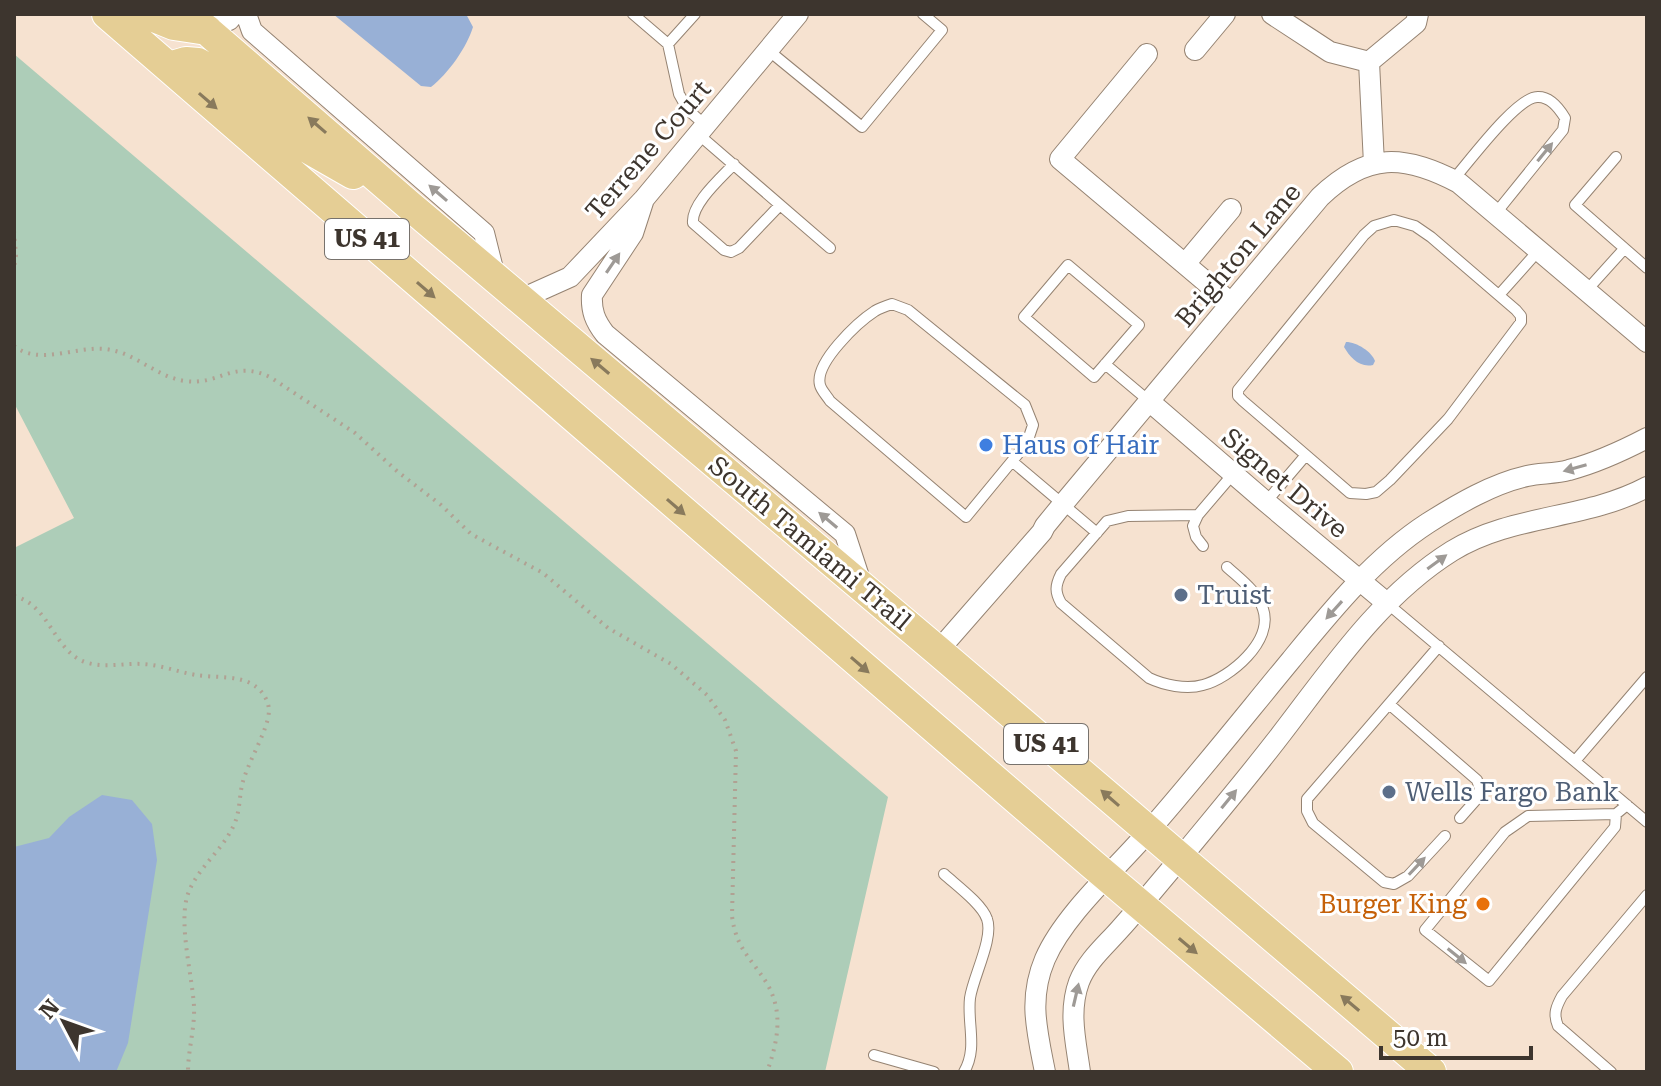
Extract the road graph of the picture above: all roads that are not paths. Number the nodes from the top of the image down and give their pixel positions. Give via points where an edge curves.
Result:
1 (107, 14) edge
2 (147, 14) edge
3 (234, 14) edge
4 (246, 14) edge
5 (633, 14) edge
6 (695, 14) edge
7 (798, 14) edge
8 (923, 14) edge
9 (1225, 14) edge
10 (1272, 14) edge
11 (1418, 14) edge
12 (198, 22) edge
13 (668, 44) junction
14 (768, 50) junction
15 (1195, 50) dead end
16 (1147, 54) dead end
17 (1369, 62) junction
18 (169, 67) junction
19 (702, 130) junction
20 (1616, 157) dead end
21 (734, 164) junction
22 (1374, 164) junction
23 (1453, 180) junction
24 (644, 199) junction
25 (780, 205) junction
26 (410, 206) junction
27 (1231, 209) dead end
28 (1496, 213) junction
29 (830, 248) dead end
30 (1624, 249) junction
31 (1539, 250) junction
32 (1185, 264) junction
33 (1647, 268) edge
34 (495, 277) junction
35 (1587, 290) junction
36 (1499, 295) junction
37 (521, 299) junction
38 (1231, 303) junction
39 (1647, 342) edge
40 (1105, 364) junction
41 (1149, 401) junction
42 (1647, 438) edge
43 (1306, 455) junction
44 (1013, 462) junction
45 (1233, 474) junction
46 (1647, 487) edge
47 (1266, 502) junction
48 (1063, 504) junction
49 (1198, 515) junction
50 (1097, 533) junction
51 (1203, 546) dead end
52 (1227, 567) dead end
53 (1360, 581) junction
54 (863, 587) junction
55 (1388, 604) junction
56 (1439, 646) junction
57 (938, 651) junction
58 (1647, 677) edge
59 (1389, 704) junction
60 (1575, 761) junction
61 (1627, 805) junction
62 (1616, 814) junction
63 (1460, 818) dead end
64 (1647, 822) edge
65 (1149, 831) junction
66 (1445, 836) dead end
67 (1180, 859) junction
68 (944, 874) dead end
69 (1107, 877) junction
70 (1647, 895) edge
71 (1141, 905) junction
72 (874, 1055) dead end
73 (934, 1072) edge
74 (964, 1072) edge
75 (1045, 1072) edge
76 (1080, 1072) edge
77 (1338, 1072) edge
78 (1431, 1072) edge
79 (1611, 1072) edge

1 - 18 main road, US 41
2 - 12 main road via 174,25
3 - 12 street via 229,20
34 -> 4 street via 484,233 252,31
5 - 13 lane
6 - 13 lane
7 - 14 street, Terrene Court
8 - 14 lane via 942,30 862,127
9 - 15 street
10 - 17 street via 1330,52
11 - 17 street via 1416,23
26 -> 12 main road, South Tamiami Trail / US 41
13 - 19 lane via 679,94
14 - 19 street, Terrene Court
16 - 32 street via 1060,159
17 - 22 street
18 - 26 main road via 198,63 216,73 304,146
18 -> 69 main road, US 41
19 - 21 lane
19 - 24 street, Terrene Court
20 - 30 lane via 1575,205
21 - 25 lane
21 - 25 lane via 692,215 703,232 731,252
22 - 23 street, Brighton Lane via 1417,164
22 - 38 street, Brighton Lane via 1354,170 1328,189
23 - 28 street, Brighton Lane
28 -> 23 lane via 1563,130 1565,118 1559,107 1533,97 1516,106
24 - 37 street, Terrene Court via 570,277
54 -> 24 street via 845,534 605,334 595,320 592,295 633,233
25 - 29 lane
26 - 34 main road, South Tamiami Trail / US 41
27 - 32 street
28 - 31 street, Brighton Lane
30 - 33 lane
30 - 35 lane
31 - 35 street, Brighton Lane
31 - 36 lane
32 - 38 street
34 - 37 main road, South Tamiami Trail / US 41
35 - 39 street, Brighton Lane
36 - 43 lane via 1521,322 1448,419 1376,492 1350,493
36 - 43 lane via 1415,226 1394,220 1374,226 1238,390 1243,401
54 -> 37 main road, South Tamiami Trail / US 41
38 - 41 street, Brighton Lane
40 - 40 lane via 1094,377 1024,317 1068,265 1139,325
40 - 41 lane
41 - 45 street, Signet Drive
41 - 48 street, Brighton Lane
42 -> 53 street via 1595,462 1526,476 1473,497 1411,535
43 - 47 lane
44 - 44 lane via 966,517 830,401 819,386 828,357 879,309 892,304 908,310 1025,405 1033,425
44 - 48 lane
45 - 47 street, Signet Drive
45 - 49 lane
55 -> 46 street via 1426,569 1472,540 1515,524 1599,507
47 - 53 street, Signet Drive
48 - 50 lane
48 - 57 street, Brighton Lane
49 - 50 lane via 1128,516 1107,521
49 - 51 lane via 1193,526
50 - 52 lane via 1061,574 1056,593 1061,603 1161,684 1202,686 1241,664 1258,643 1262,605
53 - 55 street, Signet Drive
53 -> 65 street
54 - 57 main road, South Tamiami Trail / US 41
55 - 56 lane
67 -> 55 street
56 - 59 lane
56 - 60 lane
65 -> 57 main road, South Tamiami Trail / US 41
58 - 60 lane
59 - 63 lane via 1477,780 1475,801
59 -> 66 lane via 1307,799 1307,811 1313,823 1384,882 1394,884
60 - 61 lane
61 - 62 lane
61 - 64 lane
62 -> 62 lane via 1521,820 1505,832 1425,930 1489,981 1615,827
65 - 67 main road, South Tamiami Trail / US 41
65 - 69 street
67 - 71 street
78 -> 67 main road, South Tamiami Trail / US 41
68 - 74 lane via 988,921 970,999 972,1047
69 - 71 main road, US 41
69 - 75 street via 1059,935 1037,982 1034,1008
70 - 79 lane via 1556,1007 1558,1026
76 -> 71 street via 1073,1026 1080,981
71 -> 77 main road, US 41
72 - 73 lane

